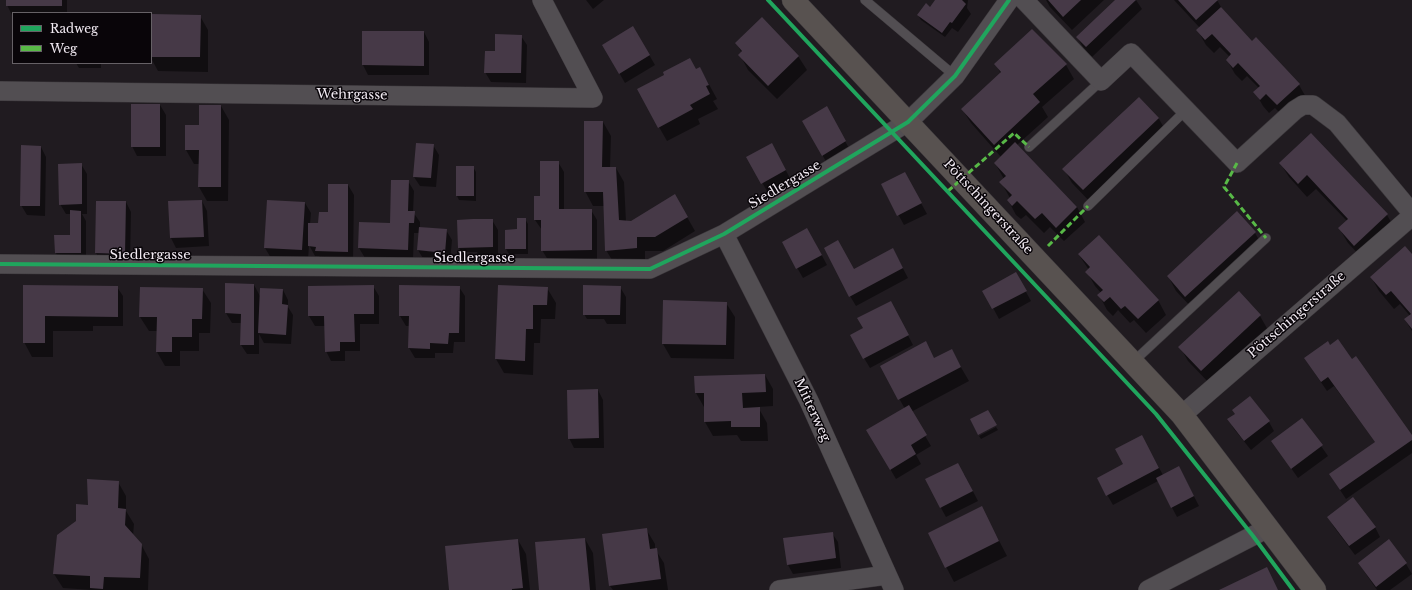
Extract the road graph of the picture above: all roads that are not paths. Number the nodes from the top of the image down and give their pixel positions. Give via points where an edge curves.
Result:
1 (542, 0) edge
2 (793, 0) edge
3 (865, 0) edge
4 (1009, 0) edge
5 (1024, 0) edge
6 (954, 76) junction
7 (1101, 81) junction
8 (0, 91) edge
9 (1186, 110) junction
10 (908, 122) junction
11 (1029, 147) dead end
12 (1088, 206) dead end
13 (1412, 214) edge
14 (724, 234) junction
15 (1266, 238) dead end
16 (0, 264) edge
17 (1133, 362) junction
18 (1182, 415) junction
19 (1268, 528) junction
20 (890, 582) edge
21 (780, 590) edge
22 (1148, 590) edge
23 (1315, 590) edge

1 - 8 street, Wehrgasse via 593,98
2 - 10 main road, Pöttschingerstraße
3 - 6 lane
4 - 6 street, Siedlergasse
5 - 7 street
6 - 10 street, Siedlergasse
7 - 9 street, Pöttschingerstraße via 1131,53
7 - 11 lane
9 - 12 lane
9 - 13 street, Pöttschingerstraße via 1237,163 1295,110 1303,105 1313,105 1337,124
10 - 14 street, Siedlergasse
10 - 17 main road, Pöttschingerstraße
13 - 18 street, Pöttschingerstraße
14 - 16 street, Siedlergasse via 650,269
14 - 20 street, Mitterweg via 809,401
15 - 17 lane
17 - 18 main road, Pöttschingerstraße
18 - 19 main road, Pöttschingerstraße
19 - 22 street
19 - 23 main road, Pöttschingerstraße
20 - 21 street

